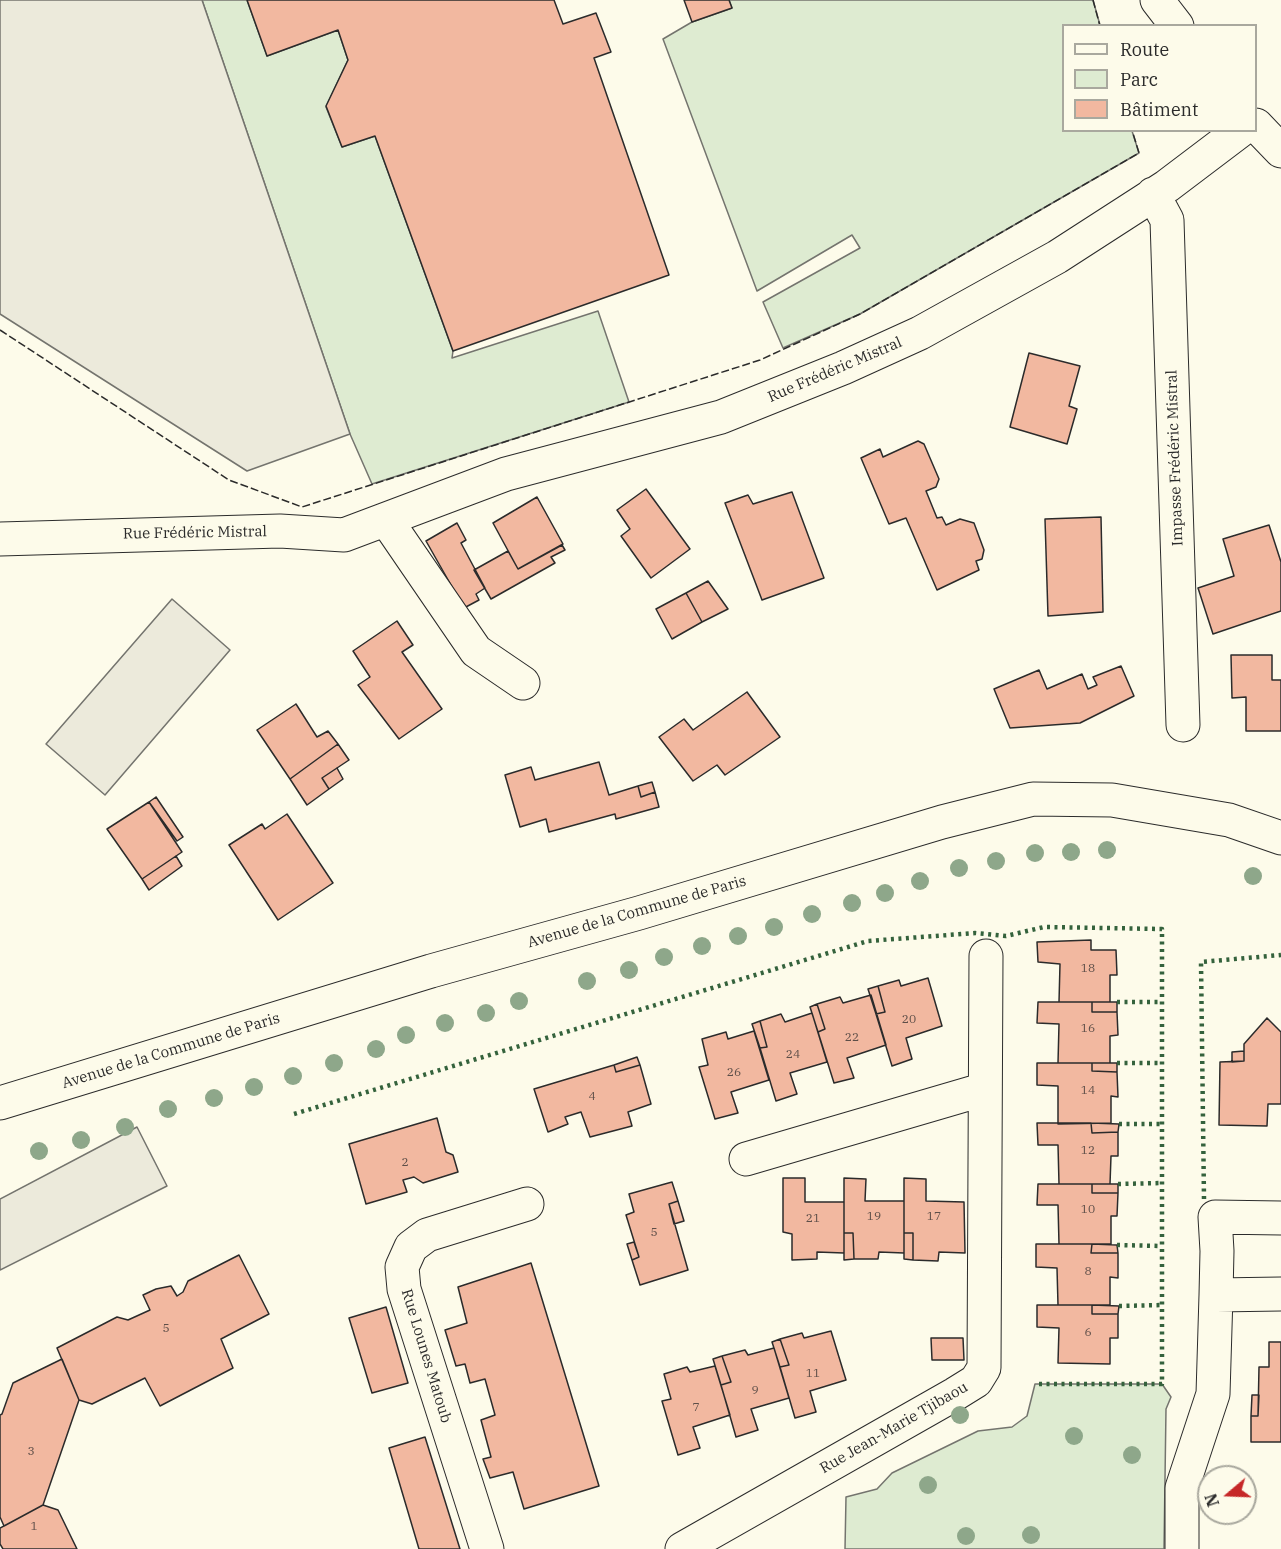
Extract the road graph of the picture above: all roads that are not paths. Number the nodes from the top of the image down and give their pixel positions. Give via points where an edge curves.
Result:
1 (1157, 0) edge
2 (1175, 24) edge
3 (1257, 126) edge
4 (1238, 132) edge
5 (1281, 152) edge
6 (1153, 194) junction
7 (387, 521) junction
8 (0, 538) edge
9 (523, 683) dead end
10 (1183, 725) dead end
11 (1281, 838) edge
12 (986, 956) dead end
13 (985, 1089) junction
14 (0, 1103) edge
15 (746, 1159) dead end
16 (527, 1204) dead end
17 (1281, 1218) edge
18 (1281, 1294) edge
19 (1215, 1295) junction
20 (487, 1549) edge
21 (682, 1549) edge
22 (1182, 1549) edge

1 - 2 street
3 - 5 street
4 - 6 street, Rue Frédéric Mistral
6 - 7 street, Rue Frédéric Mistral via 1057,257 920,333 843,368 721,417 506,474
6 - 10 street, Impasse Frédéric Mistral via 1167,220
7 - 8 street, Rue Frédéric Mistral via 344,536 280,531
7 - 9 street via 476,651
11 - 14 street, Avenue de la Commune de Paris via 1229,820 1123,802 1033,799 431,970
12 - 13 street, Rue Jean-Marie Tjibaou
13 - 15 street
13 - 21 street, Rue Jean-Marie Tjibaou via 984,1368 976,1381
16 - 20 street, Rue Lounes Matoub via 427,1235 411,1247 402,1267 404,1290
17 - 19 street via 1215,1217
18 - 19 street
19 - 22 street via 1213,1394 1182,1488

